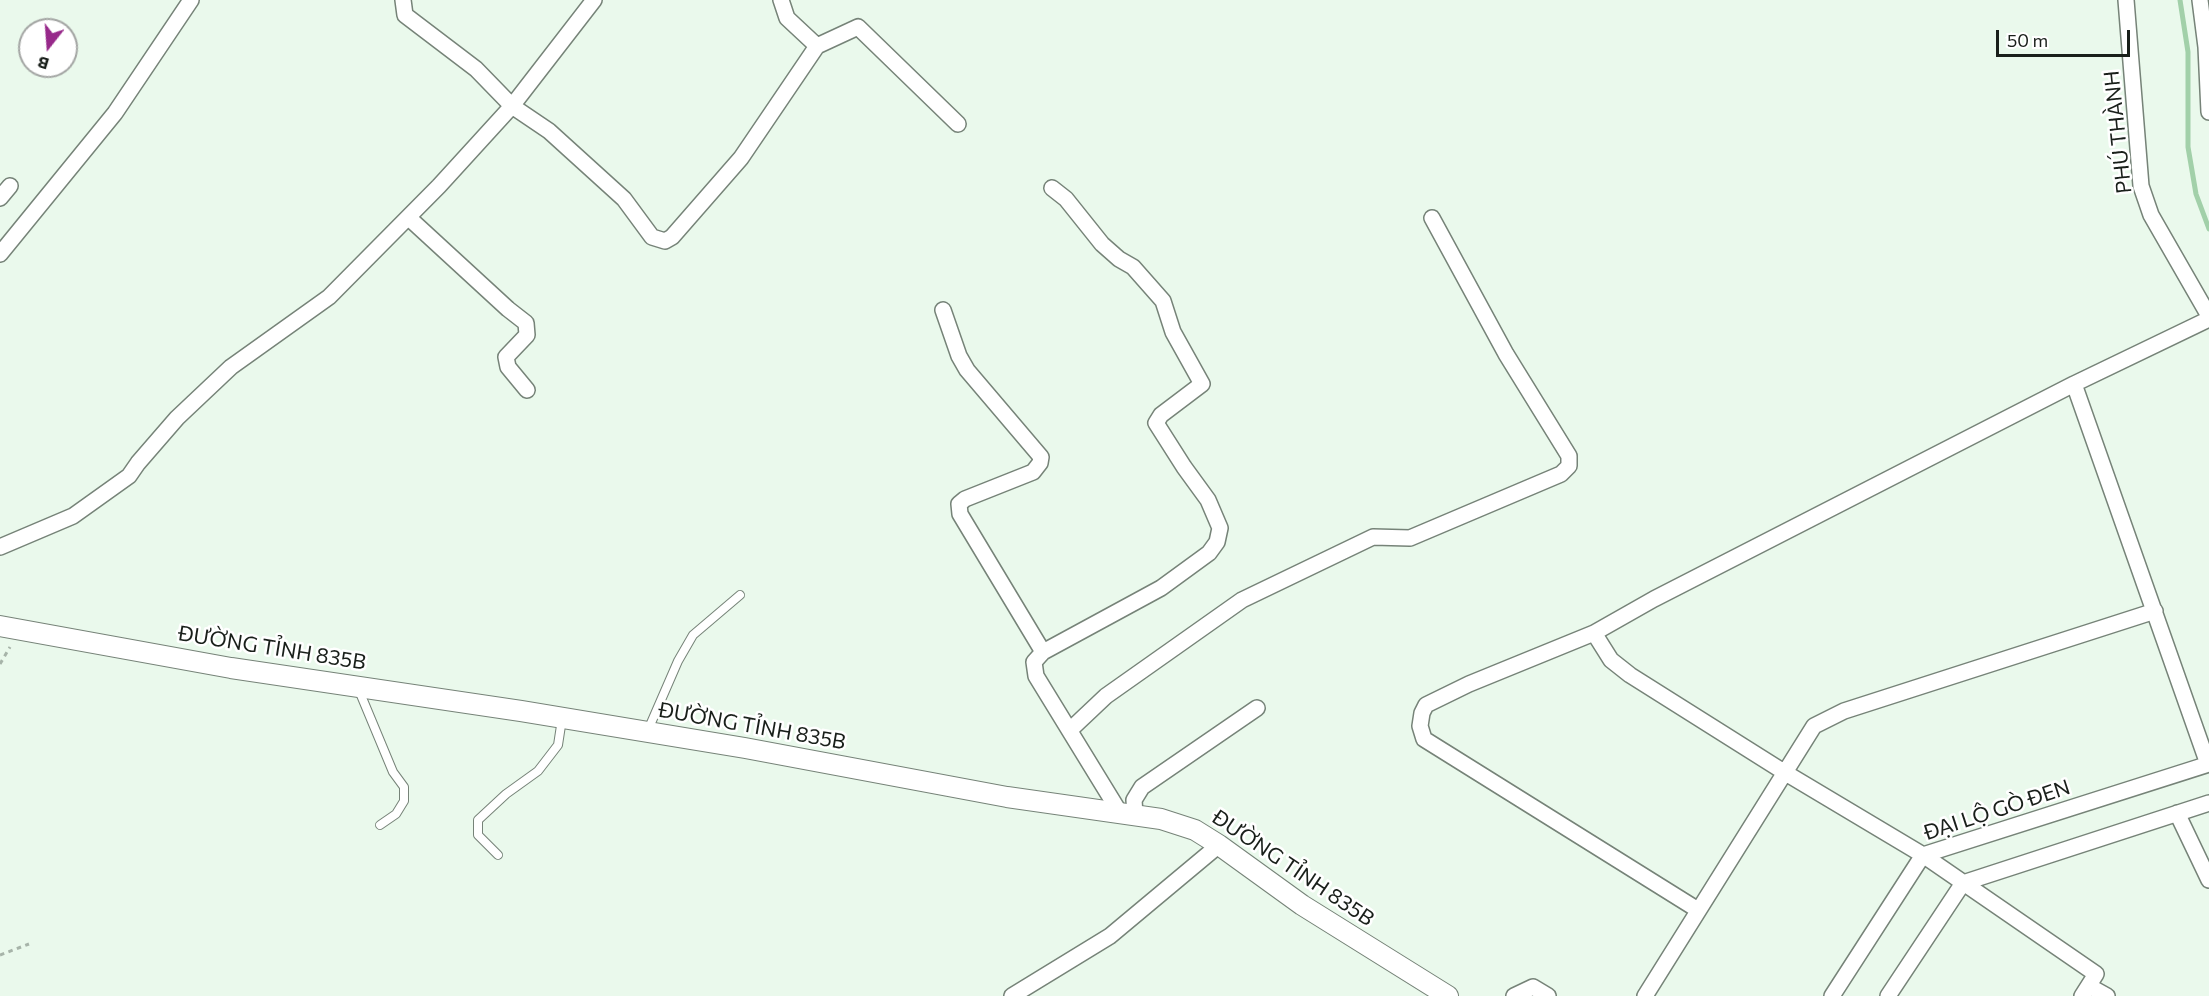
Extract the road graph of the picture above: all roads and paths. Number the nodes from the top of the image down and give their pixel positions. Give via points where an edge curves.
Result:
1 (191, 0) edge
2 (403, 0) edge
3 (594, 0) edge
4 (781, 0) edge
5 (2126, 0) edge
6 (2200, 0) edge
7 (817, 46) junction
8 (512, 106) junction
9 (2209, 112) edge
10 (958, 124) dead end
11 (1052, 188) dead end
12 (409, 218) junction
13 (1432, 218) dead end
14 (0, 254) edge
15 (943, 310) dead end
16 (2209, 317) edge
17 (2074, 384) junction
18 (527, 390) dead end
19 (0, 547) edge
20 (740, 595) dead end
21 (2155, 611) junction
22 (0, 626) edge
23 (1594, 633) junction
24 (1043, 652) junction
25 (357, 686) junction
26 (1257, 708) dead end
27 (562, 717) junction
28 (1070, 730) junction
29 (647, 732) junction
30 (2208, 764) edge
31 (1784, 772) junction
32 (2209, 803) edge
33 (2177, 813) junction
34 (1128, 814) junction
35 (380, 825) dead end
36 (1219, 845) junction
37 (498, 855) dead end
38 (1923, 855) junction
39 (2209, 880) edge
40 (1963, 883) junction
41 (1698, 910) junction
42 (29, 944) dead end
43 (0, 955) edge
44 (2085, 991) edge
45 (1012, 996) edge
46 (1448, 996) edge
47 (1514, 996) edge
48 (1548, 996) edge
49 (1645, 996) edge
50 (1832, 996) edge
51 (1888, 996) edge
52 (2107, 996) edge

1 - 14 street via 116,113
2 - 8 street via 405,15 476,69
3 - 8 street
4 - 7 street via 787,18
5 - 16 street, PHÚ THÀNH via 2141,186 2151,215
6 - 9 street
7 - 8 street via 741,158 665,241 652,237 624,199 549,131
7 - 10 street via 858,27
8 - 12 street
11 - 24 street via 1066,199 1102,244 1133,267 1164,301 1173,332 1202,384 1156,423 1208,500 1220,528 1209,553 1161,588
12 - 18 street via 526,323 527,335 506,357 508,367
12 - 19 street via 329,297 231,367 177,418 129,476 73,516
13 - 28 street via 1506,354 1569,456 1569,466 1561,474 1410,538 1373,537 1242,600 1106,696
15 - 24 street via 967,370 1041,457 1032,472 959,504 960,514
16 - 17 street
17 - 21 street
17 - 23 street
20 - 29 lane via 693,635
21 - 30 street
21 - 31 street via 1844,711 1814,726
22 - 25 main road, ĐƯỜNG TỈNH 835B via 231,668
23 - 31 street via 1611,660 1630,675
23 - 41 street via 1426,705 1420,726 1424,739
24 - 28 street via 1034,662 1036,676
25 - 27 main road, ĐƯỜNG TỈNH 835B
25 - 35 lane via 393,772 404,787 404,801 396,814
26 - 34 street via 1142,787
27 - 29 main road, ĐƯỜNG TỈNH 835B
27 - 37 lane via 558,745 538,771 478,820 478,835
28 - 34 street
29 - 34 main road, ĐƯỜNG TỈNH 835B via 1007,798
30 - 38 street, ĐẠI LỘ GÒ ĐEN
31 - 38 street
31 - 41 street
32 - 33 street
33 - 39 street
33 - 40 street
34 - 36 main road, ĐƯỜNG TỈNH 835B via 1195,830
36 - 45 street via 1110,936
36 - 46 main road, ĐƯỜNG TỈNH 835B via 1302,905
38 - 40 street
38 - 50 street, ĐẠI LỘ GÒ ĐEN
40 - 44 street via 2096,974
40 - 51 street
41 - 49 street
42 - 43 path
44 - 52 street
47 - 48 street via 1533,987

